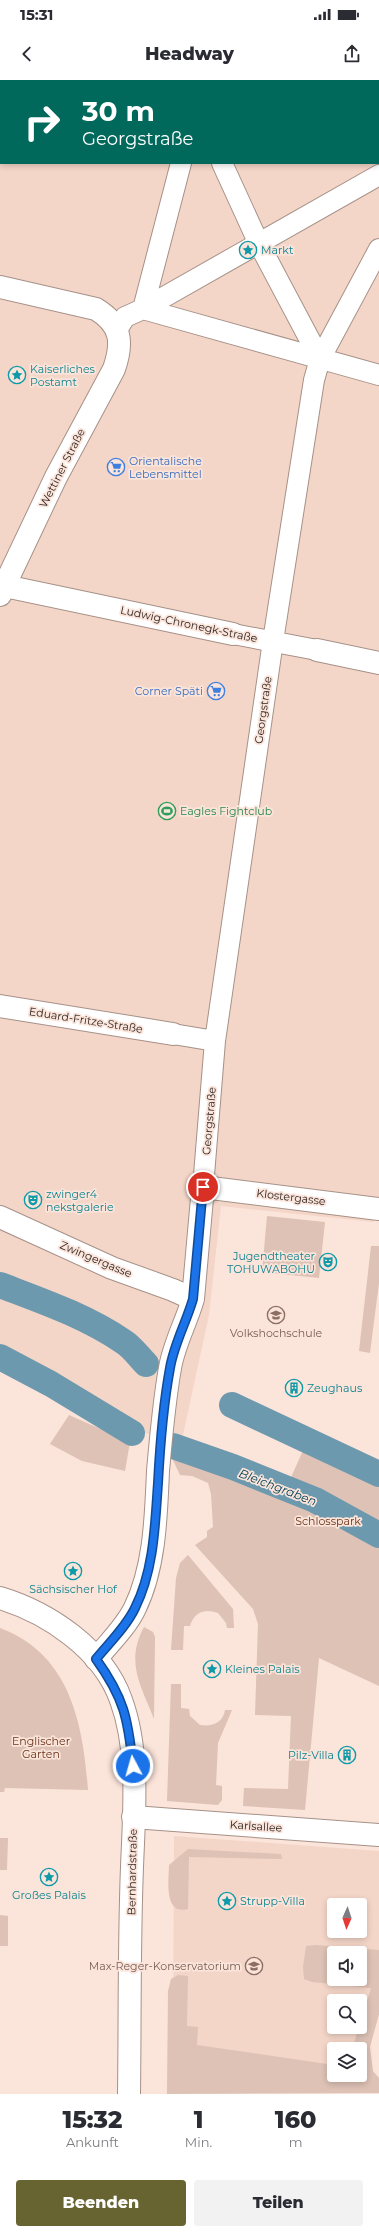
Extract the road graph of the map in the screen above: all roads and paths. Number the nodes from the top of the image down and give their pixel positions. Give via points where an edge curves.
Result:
1 (181, 164) edge
2 (222, 164) edge
3 (379, 175) edge
4 (259, 244) junction
5 (379, 248) edge
6 (0, 287) edge
7 (126, 324) junction
8 (320, 359) junction
9 (379, 375) edge
10 (1, 588) edge
11 (233, 634) joint
12 (273, 641) junction
13 (318, 650) joint
14 (379, 663) edge
15 (0, 1006) edge
16 (173, 1034) joint
17 (215, 1041) junction
18 (203, 1187) junction
19 (379, 1209) edge
20 (0, 1217) edge
21 (193, 1299) junction
22 (0, 1598) edge
23 (96, 1659) junction
24 (134, 1817) junction
25 (379, 1835) edge
26 (129, 2094) edge

1 - 7 street
2 - 4 street
3 - 4 street
4 - 7 street
4 - 8 street
5 - 8 street
6 - 7 street via 96,309
7 - 8 street
7 - 10 street, Wettiner Straße via 114,369 56,477
8 - 9 street
8 - 12 street, Georgstraße via 314,380
10 - 11 street, Ludwig-Chronegk-Straße
11 - 12 street, Ludwig-Chronegk-Straße
12 - 13 street, Ludwig-Chronegk-Straße
12 - 17 street, Georgstraße
13 - 14 street, Ludwig-Chronegk-Straße
15 - 16 street, Eduard-Fritze-Straße
16 - 17 street
17 - 18 street, Georgstraße
18 - 19 street, Klostergasse
18 - 21 street, Georgstraße
20 - 21 street, Zwingergasse via 112,1268
21 - 23 street, Georgstraße via 176,1340 168,1376 154,1533 143,1588 127,1622
22 - 23 street, Bernhardstraße via 46,1616
23 - 24 street, Bernhardstraße via 121,1699 130,1730
24 - 25 street, Karlsallee
24 - 26 street, Bernhardstraße

